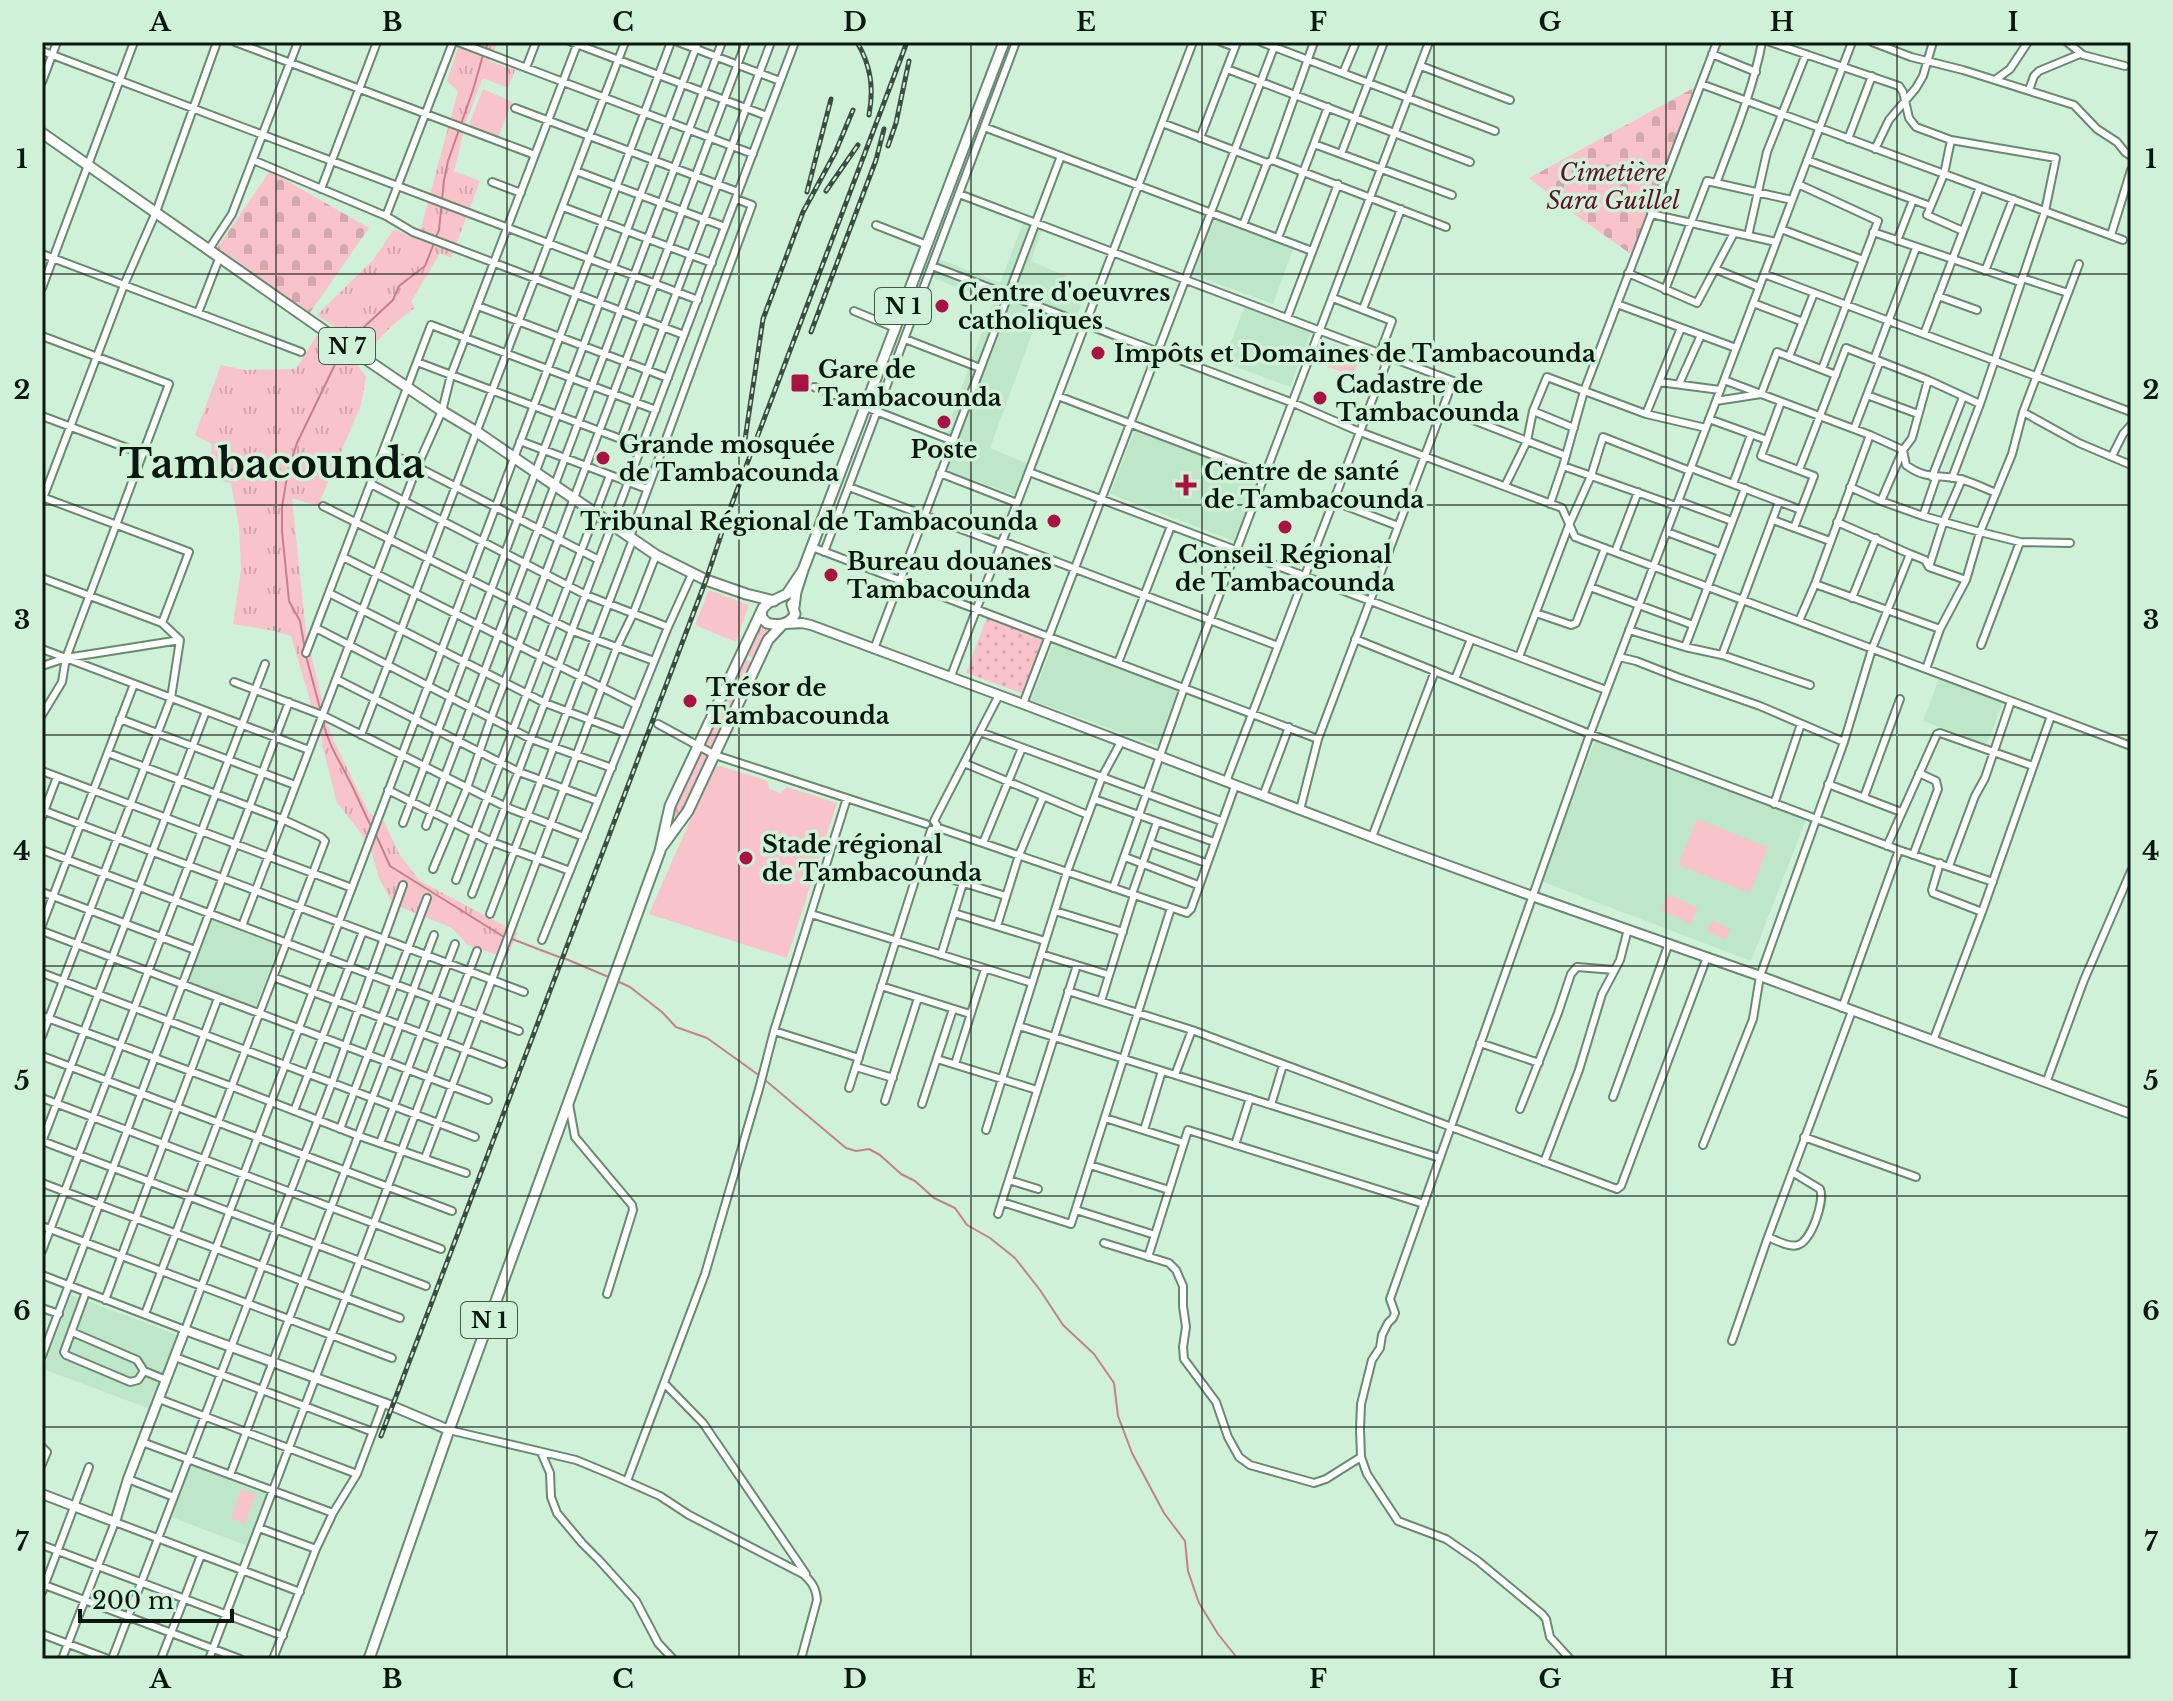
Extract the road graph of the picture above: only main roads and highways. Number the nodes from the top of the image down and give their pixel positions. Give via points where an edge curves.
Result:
1 (1004, 42) edge
2 (42, 133) edge
3 (803, 570) junction
4 (746, 594) junction
5 (775, 601) junction
6 (794, 609) junction
7 (762, 612) junction
8 (784, 624) junction
9 (811, 625) junction
10 (660, 851) junction
11 (2131, 1114) edge
12 (449, 1430) junction
13 (42, 1494) edge
14 (369, 1659) edge

1 - 3 highway, N 1
2 - 4 highway, N 7 via 656,555
3 - 5 highway, N 1 via 791,591
3 - 6 highway, N 1
4 - 5 highway, N 7
4 - 7 highway, N 7
5 - 6 highway via 786,600
5 - 7 highway
6 - 8 highway via 791,621
6 - 9 main road
7 - 8 highway via 767,623
7 - 10 highway, N 1 via 668,811
8 - 9 main road
8 - 10 highway, N 1 via 768,640 688,811
9 - 11 main road
10 - 12 highway, N 1
12 - 13 main road via 185,1330 115,1522
12 - 14 highway, N 1

